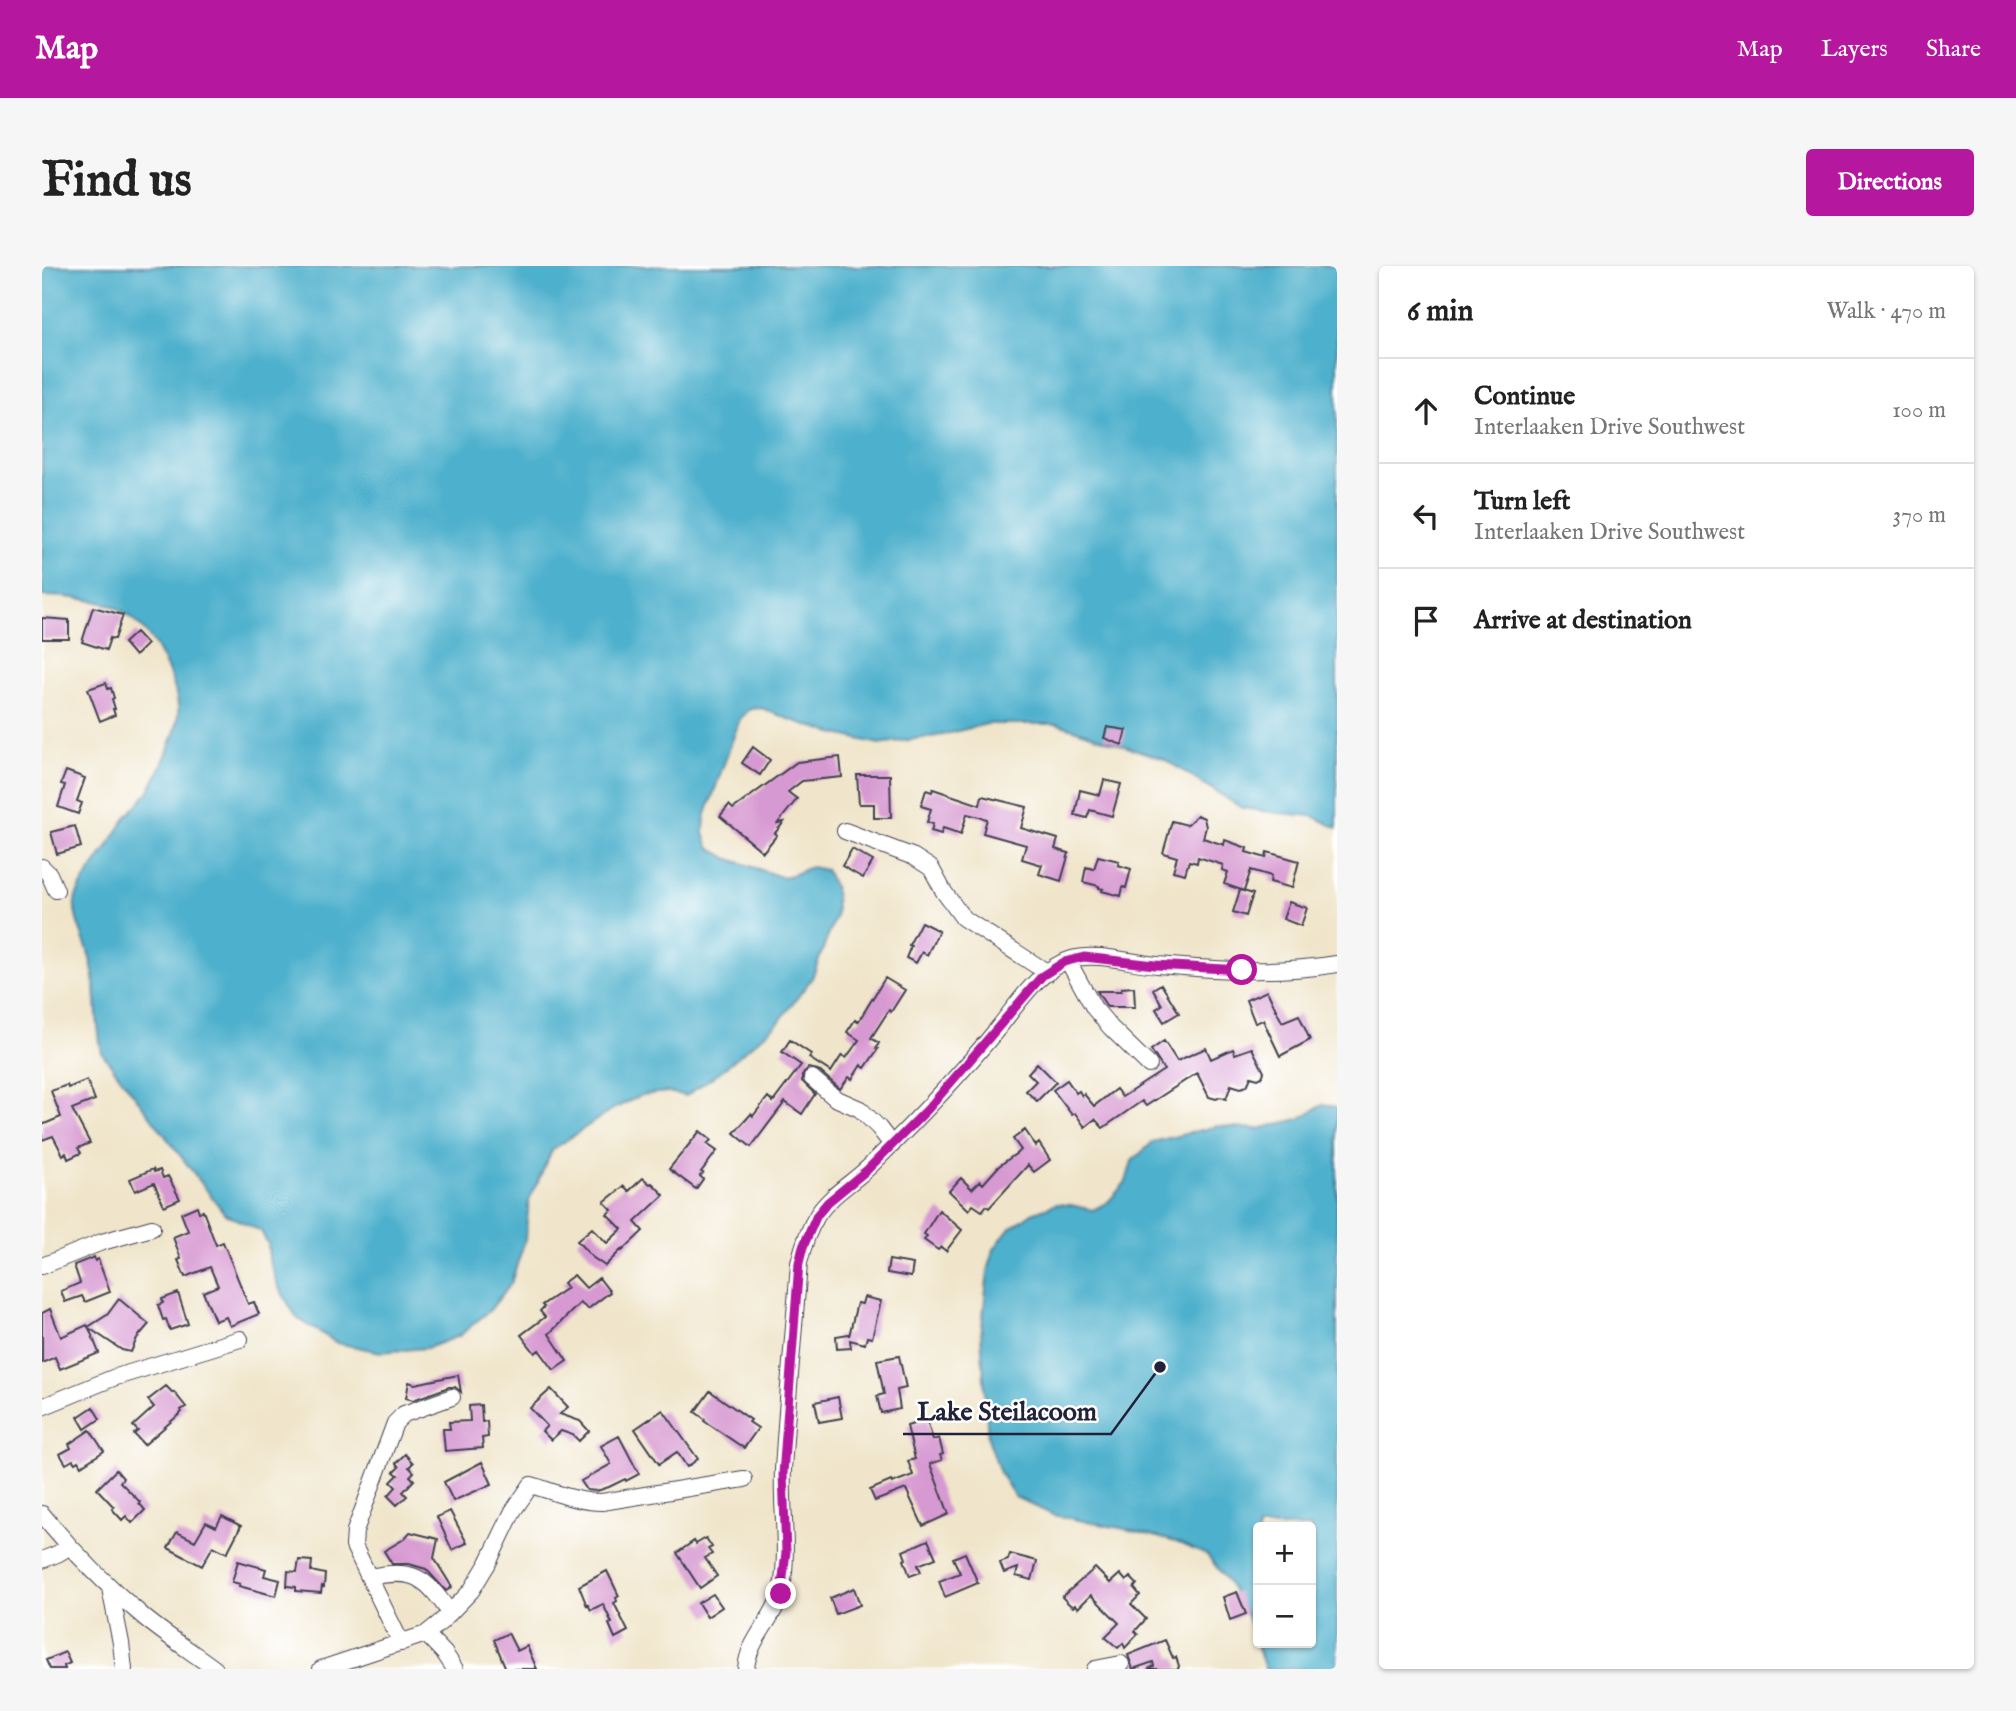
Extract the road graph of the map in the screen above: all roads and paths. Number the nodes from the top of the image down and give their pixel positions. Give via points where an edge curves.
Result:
1 (845, 831) dead end
2 (42, 867) edge
3 (56, 890) dead end
4 (1068, 961) junction
5 (1337, 964) edge
6 (1048, 972) junction
7 (1149, 1065) dead end
8 (812, 1078) dead end
9 (892, 1145) junction
10 (152, 1228) dead end
11 (42, 1266) edge
12 (240, 1339) dead end
13 (452, 1397) dead end
14 (42, 1407) edge
15 (744, 1479) dead end
16 (42, 1514) edge
17 (69, 1546) junction
18 (42, 1560) edge
19 (369, 1577) junction
20 (110, 1588) junction
21 (450, 1613) junction
22 (426, 1634) junction
23 (401, 1643) junction
24 (1121, 1664) dead end
25 (124, 1669) edge
26 (215, 1669) edge
27 (321, 1669) edge
28 (455, 1669) edge
29 (746, 1669) edge
30 (1095, 1669) edge

1 - 6 street via 914,856 931,868 963,918
2 - 3 street
4 - 5 street via 1091,957 1275,971
4 - 6 street
4 - 7 street via 1094,1008
6 - 9 street
8 - 9 street via 835,1098 860,1109
9 - 29 street via 828,1202 803,1247 783,1474 784,1577 779,1601 752,1645
10 - 11 street
12 - 14 street via 113,1378
13 - 19 street via 404,1414 391,1431 354,1538
15 - 21 street via 601,1502 531,1485 477,1582
16 - 17 street
17 - 18 street
17 - 20 street
19 - 21 street via 404,1574 424,1581
19 - 23 street
20 - 25 street
20 - 26 street
21 - 22 street
22 - 23 street
22 - 28 street
23 - 27 street
24 - 30 street

